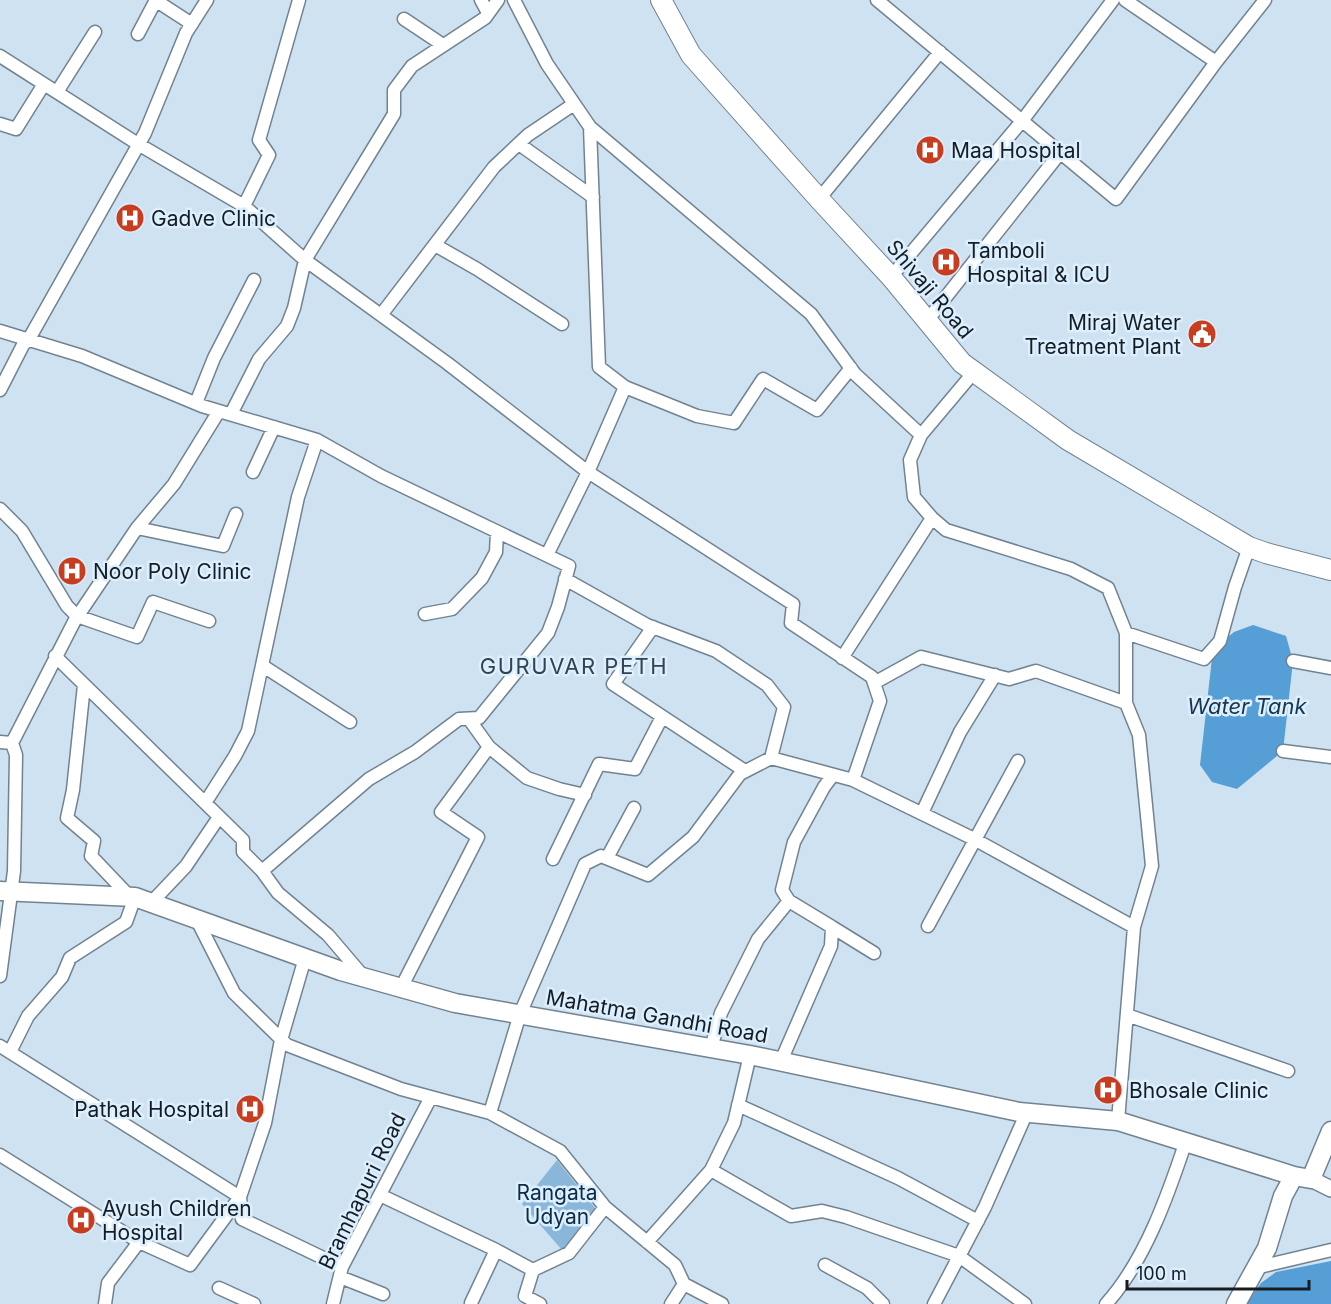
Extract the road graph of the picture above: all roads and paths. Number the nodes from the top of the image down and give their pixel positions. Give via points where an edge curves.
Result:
1 (156, 0) edge
2 (207, 0) edge
3 (299, 0) edge
4 (481, 0) edge
5 (498, 0) edge
6 (514, 0) edge
7 (661, 0) edge
8 (877, 0) edge
9 (1113, 0) edge
10 (1125, 0) edge
11 (1265, 0) edge
12 (488, 13) junction
13 (404, 19) dead end
14 (192, 24) junction
15 (95, 32) dead end
16 (138, 34) dead end
17 (443, 45) junction
18 (940, 52) junction
19 (0, 56) edge
20 (1216, 62) junction
21 (44, 84) junction
22 (57, 92) junction
23 (574, 104) junction
24 (1022, 121) junction
25 (0, 124) edge
26 (590, 127) junction
27 (138, 144) junction
28 (519, 144) junction
29 (1060, 153) junction
30 (593, 197) junction
31 (819, 199) junction
32 (244, 206) junction
33 (435, 245) junction
34 (305, 260) junction
35 (891, 277) junction
36 (254, 280) dead end
37 (381, 315) junction
38 (926, 322) junction
39 (562, 324) dead end
40 (0, 331) edge
41 (29, 339) junction
42 (851, 368) junction
43 (974, 372) junction
44 (625, 387) junction
45 (0, 390) edge
46 (196, 403) junction
47 (225, 412) junction
48 (274, 427) junction
49 (921, 435) junction
50 (317, 440) junction
51 (253, 472) dead end
52 (588, 472) junction
53 (0, 509) edge
54 (236, 514) dead end
55 (932, 518) junction
56 (137, 528) junction
57 (497, 531) junction
58 (1249, 547) junction
59 (547, 555) junction
60 (1331, 570) edge
61 (566, 579) junction
62 (425, 614) dead end
63 (77, 616) junction
64 (209, 621) dead end
65 (653, 627) junction
66 (1126, 633) junction
67 (55, 656) junction
68 (842, 658) junction
69 (1293, 661) dead end
70 (262, 666) junction
71 (1331, 668) edge
72 (995, 675) junction
73 (874, 682) junction
74 (84, 685) junction
75 (1126, 703) junction
76 (662, 717) junction
77 (469, 719) junction
78 (350, 722) dead end
79 (6, 742) edge
80 (489, 747) junction
81 (1283, 751) dead end
82 (1331, 757) edge
83 (771, 758) junction
84 (1018, 761) dead end
85 (745, 771) junction
86 (833, 775) junction
87 (853, 780) junction
88 (585, 795) junction
89 (205, 803) junction
90 (634, 808) dead end
91 (922, 813) junction
92 (219, 816) junction
93 (975, 839) junction
94 (607, 858) junction
95 (554, 860) dead end
96 (262, 871) junction
97 (6, 891) edge
98 (138, 899) junction
99 (789, 901) junction
100 (197, 920) junction
101 (928, 926) dead end
102 (832, 927) junction
103 (1134, 927) junction
104 (874, 953) dead end
105 (305, 958) junction
106 (0, 976) edge
107 (363, 977) junction
108 (401, 988) junction
109 (520, 1014) junction
110 (1127, 1015) junction
111 (281, 1040) junction
112 (711, 1048) junction
113 (5, 1049) edge
114 (750, 1055) junction
115 (781, 1061) junction
116 (1288, 1071) dead end
117 (431, 1097) junction
118 (738, 1105) junction
119 (1027, 1112) junction
120 (490, 1113) junction
121 (1118, 1121) junction
122 (1331, 1131) edge
123 (1186, 1141) junction
124 (0, 1155) edge
125 (711, 1170) junction
126 (1302, 1177) junction
127 (1331, 1189) edge
128 (380, 1195) junction
129 (240, 1197) junction
130 (605, 1207) junction
131 (978, 1221) junction
132 (139, 1242) junction
133 (647, 1242) junction
134 (496, 1250) junction
135 (1331, 1250) edge
136 (959, 1256) junction
137 (825, 1265) dead end
138 (1255, 1268) junction
139 (533, 1270) junction
140 (341, 1272) junction
141 (684, 1284) junction
142 (219, 1288) dead end
143 (383, 1294) dead end
144 (471, 1302) dead end
145 (105, 1304) edge
146 (254, 1304) edge
147 (333, 1304) edge
148 (540, 1304) edge
149 (671, 1304) edge
150 (722, 1304) edge
151 (883, 1304) edge
152 (934, 1304) edge
153 (1025, 1304) edge
154 (1106, 1304) edge
155 (1236, 1304) edge

1 - 14 street
1 - 16 street
2 - 14 street
3 - 32 street via 259,140 269,155
4 - 12 street
5 - 12 street
6 - 23 street via 547,64
7 - 31 main road, Shivaji Road via 691,55
8 - 18 street
9 - 24 street
10 - 20 street
11 - 20 street
12 - 17 street
13 - 17 street
14 - 27 street
15 - 22 street
17 - 34 street via 412,66 394,90 394,114
18 - 24 street
18 - 31 street
19 - 21 street
20 - 29 street via 1116,199
21 - 22 street
21 - 25 street via 16,129
22 - 27 street
23 - 26 street
23 - 28 street
24 - 29 street
24 - 35 street
26 - 30 street
26 - 42 street via 811,314
27 - 32 street
27 - 41 street
28 - 30 street
28 - 33 street via 494,167
29 - 38 street
30 - 44 street via 599,367
31 - 35 main road, Shivaji Road
32 - 34 street
33 - 37 street
33 - 39 street
34 - 37 street
34 - 47 street via 287,326 259,359
35 - 38 main road, Shivaji Road
36 - 46 street
37 - 52 street
38 - 43 main road, Shivaji Road
40 - 41 street
41 - 45 street
41 - 46 street
42 - 44 street via 817,410 763,379 734,423 697,416
42 - 49 street
43 - 49 street
43 - 58 main road, Shivaji Road via 1068,440
44 - 52 street
46 - 47 street
47 - 48 street
47 - 56 street
48 - 50 street
48 - 51 street
49 - 55 street via 910,460 914,497
50 - 57 street via 381,476
50 - 70 street via 298,497
52 - 59 street
52 - 68 street via 794,604 791,624
53 - 63 street via 22,531
54 - 56 street via 223,546
55 - 66 street via 946,530 1071,568 1108,588
55 - 68 street
56 - 63 street
57 - 59 street
57 - 62 street via 496,552 482,578 452,609
58 - 60 main road, Shivaji Road
58 - 66 street via 1221,641 1204,659
59 - 61 street via 569,566
61 - 65 street
61 - 77 street via 548,633 479,718
63 - 64 street via 137,637 153,602
63 - 67 street
65 - 76 street via 613,684
65 - 83 street via 716,651 767,685 784,707
66 - 75 street
67 - 74 street
67 - 79 street
68 - 73 street
69 - 71 street
70 - 78 street
70 - 89 street via 248,731
72 - 73 street via 921,657
72 - 75 street via 1008,679 1036,672
72 - 91 street via 960,732
73 - 87 street via 880,701
74 - 89 street
74 - 98 street via 67,818 94,841 92,856
75 - 103 street via 1139,735 1152,866
76 - 85 street
76 - 88 street via 635,769 599,764
77 - 80 street
77 - 96 street via 459,719 415,752 369,779
79 - 97 street via 16,755
80 - 88 street via 527,778
80 - 108 street via 441,812 478,837
81 - 82 street
83 - 85 street
83 - 86 street
84 - 93 street
85 - 94 street via 693,837 648,875
86 - 87 street
86 - 99 street via 794,842 782,890
87 - 91 street
88 - 95 street
89 - 92 street
90 - 94 street
91 - 93 street
92 - 96 street via 243,840 243,852
92 - 98 street via 186,866
93 - 101 street
93 - 103 street
94 - 109 street via 602,856 585,864
96 - 107 street via 278,893 328,935
97 - 98 main road, Mahatma Gandhi Road
97 - 106 street
98 - 100 main road, Mahatma Gandhi Road
98 - 113 street via 126,922 70,958 62,977
99 - 102 street
99 - 112 street via 758,939 721,1013
100 - 105 main road, Mahatma Gandhi Road
100 - 111 street via 234,993
102 - 104 street
102 - 115 street via 831,946
103 - 110 street
105 - 107 main road, Mahatma Gandhi Road
105 - 111 street
107 - 108 main road, Mahatma Gandhi Road
108 - 109 main road, Mahatma Gandhi Road via 454,1003
109 - 112 main road, Mahatma Gandhi Road
109 - 120 street
110 - 116 street
110 - 121 street
111 - 117 street via 401,1089
111 - 129 street via 265,1123
112 - 114 main road, Mahatma Gandhi Road
113 - 129 street
114 - 115 main road, Mahatma Gandhi Road
114 - 118 street
115 - 119 main road, Mahatma Gandhi Road
117 - 120 street
117 - 128 street, Bramhapuri Road
118 - 125 street
118 - 131 street via 898,1178
119 - 121 main road, Mahatma Gandhi Road
119 - 131 street
120 - 130 street via 560,1150
121 - 123 main road, Mahatma Gandhi Road
122 - 126 main road
123 - 126 main road, Mahatma Gandhi Road
123 - 154 street via 1141,1253
124 - 132 street
125 - 133 street
125 - 136 street via 791,1216 822,1212 846,1217
126 - 127 street
126 - 138 main road via 1283,1196 1267,1248
128 - 134 street
128 - 140 street, Bramhapuri Road
129 - 132 street via 190,1265
129 - 140 street via 242,1219
130 - 133 street
130 - 139 street via 569,1253
131 - 136 street
132 - 145 street via 108,1284
133 - 141 street via 675,1265
134 - 139 street
134 - 144 street
135 - 138 street
136 - 152 street
136 - 153 street
137 - 151 street via 867,1288
138 - 155 main road
139 - 148 street via 525,1296
140 - 143 street
140 - 147 street, Bramhapuri Road
141 - 149 street
141 - 150 street
142 - 146 street

